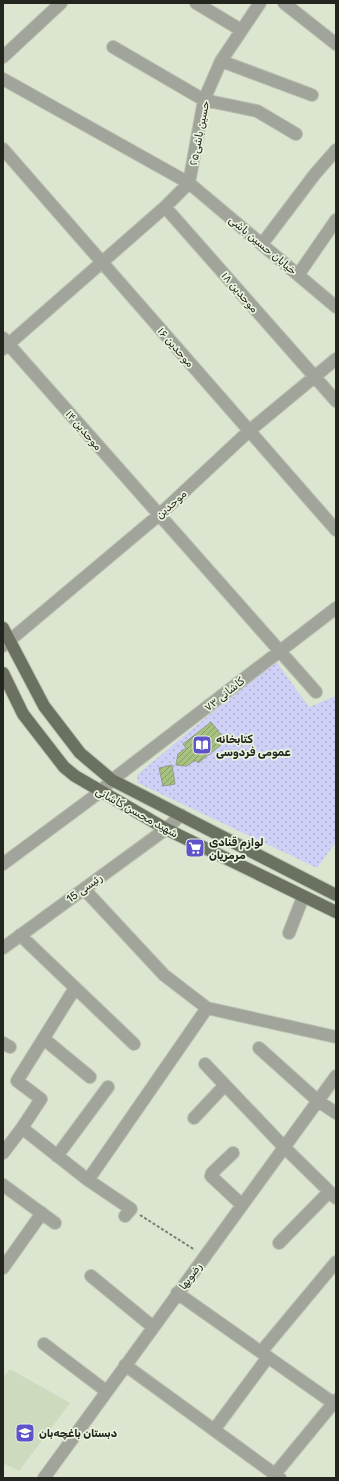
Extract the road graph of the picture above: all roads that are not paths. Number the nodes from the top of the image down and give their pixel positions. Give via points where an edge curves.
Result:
1 (61, 3) edge
2 (196, 3) edge
3 (260, 3) edge
4 (284, 3) edge
5 (241, 30) junction
6 (336, 44) edge
7 (113, 48) dead end
8 (3, 56) edge
9 (221, 61) junction
10 (3, 79) edge
11 (312, 95) dead end
12 (204, 100) junction
13 (296, 134) dead end
14 (3, 149) edge
15 (336, 150) edge
16 (189, 182) junction
17 (165, 207) junction
18 (336, 220) edge
19 (262, 244) junction
20 (102, 263) junction
21 (298, 275) junction
22 (336, 307) edge
23 (5, 344) edge
24 (336, 359) edge
25 (315, 377) junction
26 (336, 401) edge
27 (249, 431) junction
28 (159, 515) junction
29 (336, 530) edge
30 (336, 608) edge
31 (3, 628) edge
32 (7, 643) edge
33 (280, 652) junction
34 (3, 673) edge
35 (316, 692) dead end
36 (112, 780) junction
37 (100, 792) junction
38 (181, 816) junction
39 (166, 829) junction
40 (3, 864) edge
41 (84, 889) junction
42 (336, 895) edge
43 (303, 897) junction
44 (336, 912) edge
45 (289, 933) dead end
46 (20, 935) junction
47 (3, 948) edge
48 (76, 988) junction
49 (207, 1008) junction
50 (336, 1037) edge
51 (44, 1039) junction
52 (134, 1044) dead end
53 (259, 1048) dead end
54 (205, 1064) dead end
55 (336, 1076) edge
56 (90, 1077) dead end
57 (225, 1085) junction
58 (108, 1087) dead end
59 (318, 1101) junction
60 (336, 1113) edge
61 (194, 1118) dead end
62 (22, 1128) junction
63 (284, 1147) junction
64 (3, 1153) edge
65 (232, 1153) dead end
66 (57, 1156) junction
67 (88, 1180) junction
68 (8, 1189) edge
69 (333, 1195) edge
70 (242, 1205) junction
71 (128, 1212) road end
72 (42, 1213) junction
73 (55, 1223) dead end
74 (279, 1243) dead end
75 (336, 1262) edge
76 (3, 1268) edge
77 (91, 1276) dead end
78 (177, 1293) junction
79 (153, 1327) junction
80 (44, 1344) dead end
81 (264, 1354) junction
82 (125, 1365) junction
83 (106, 1391) junction
84 (335, 1403) edge
85 (214, 1430) junction
86 (278, 1476) edge
87 (44, 1478) edge

1 - 8 street
2 - 5 street
3 - 5 street, حسین باشی۲۵
4 - 6 street
5 - 9 street, حسین باشی۲۵
7 - 12 street
9 - 11 street
9 - 12 street, حسین باشی۲۵
10 - 16 street, خیابان حسین باشی
12 - 13 street via 257,111
12 - 16 street, حسین باشی۲۵
14 - 20 street, موحدین ۱۶
15 - 19 street
16 - 17 street
16 - 19 street, خیابان حسین باشی
17 - 20 street
17 - 25 street, موحدین ۱۸
18 - 21 street
19 - 21 street, خیابان حسین باشی
20 - 23 street
20 - 27 street, موحدین ۱۶
21 - 22 street, خیابان حسین باشی
23 - 28 street, موحدین ۱۴
24 - 25 street, موحدین
25 - 26 street, موحدین ۱۸
25 - 27 street, موحدین
27 - 28 street, موحدین
27 - 29 street, موحدین ۱۶
28 - 32 street, موحدین
28 - 33 street, موحدین ۱۴
30 - 33 street, کاشانی ۷۳
31 - 32 main road, شهید محسن کاشانی
32 - 36 main road, شهید محسن کاشانی via 44,706 80,753
33 - 35 street, موحدین ۱۴
33 - 36 street, کاشانی ۷۳
34 - 37 main road, شهید محسن کاشانی via 23,714 64,767
36 - 37 street, کاشانی ۷۳
36 - 38 main road, شهید محسن کاشانی
37 - 39 main road, شهید محسن کاشانی
37 - 40 street, کاشانی ۷۳
38 - 39 street, رئیسی 15
38 - 42 main road, شهید محسن کاشانی
39 - 41 street, رئیسی 15
39 - 43 main road, شهید محسن کاشانی
41 - 46 street, رئیسی 15
41 - 49 street via 164,975
43 - 44 main road, شهید محسن کاشانی
43 - 45 street
46 - 47 street, رئیسی 15
46 - 48 street
48 - 51 street
48 - 52 street
49 - 50 street
49 - 67 street
51 - 56 street
51 - 62 street via 17,1081 41,1099
53 - 59 street
54 - 57 street
55 - 59 street, رضویها
57 - 61 street
57 - 63 street
58 - 66 street
59 - 60 street
59 - 63 street, رضویها
62 - 64 street
62 - 66 street
63 - 69 street
63 - 70 street, رضویها
65 - 70 street via 211,1176
66 - 67 street
67 - 71 street
68 - 72 street
69 - 74 street
70 - 78 street, رضویها
72 - 73 street
72 - 76 street
75 - 81 street
77 - 79 street
78 - 79 street, رضویها
78 - 81 street
79 - 82 street, رضویها
80 - 83 street
81 - 84 street
81 - 85 street
82 - 83 street, رضویها
82 - 85 street
83 - 87 street, رضویها
84 - 86 street
85 - 86 street

